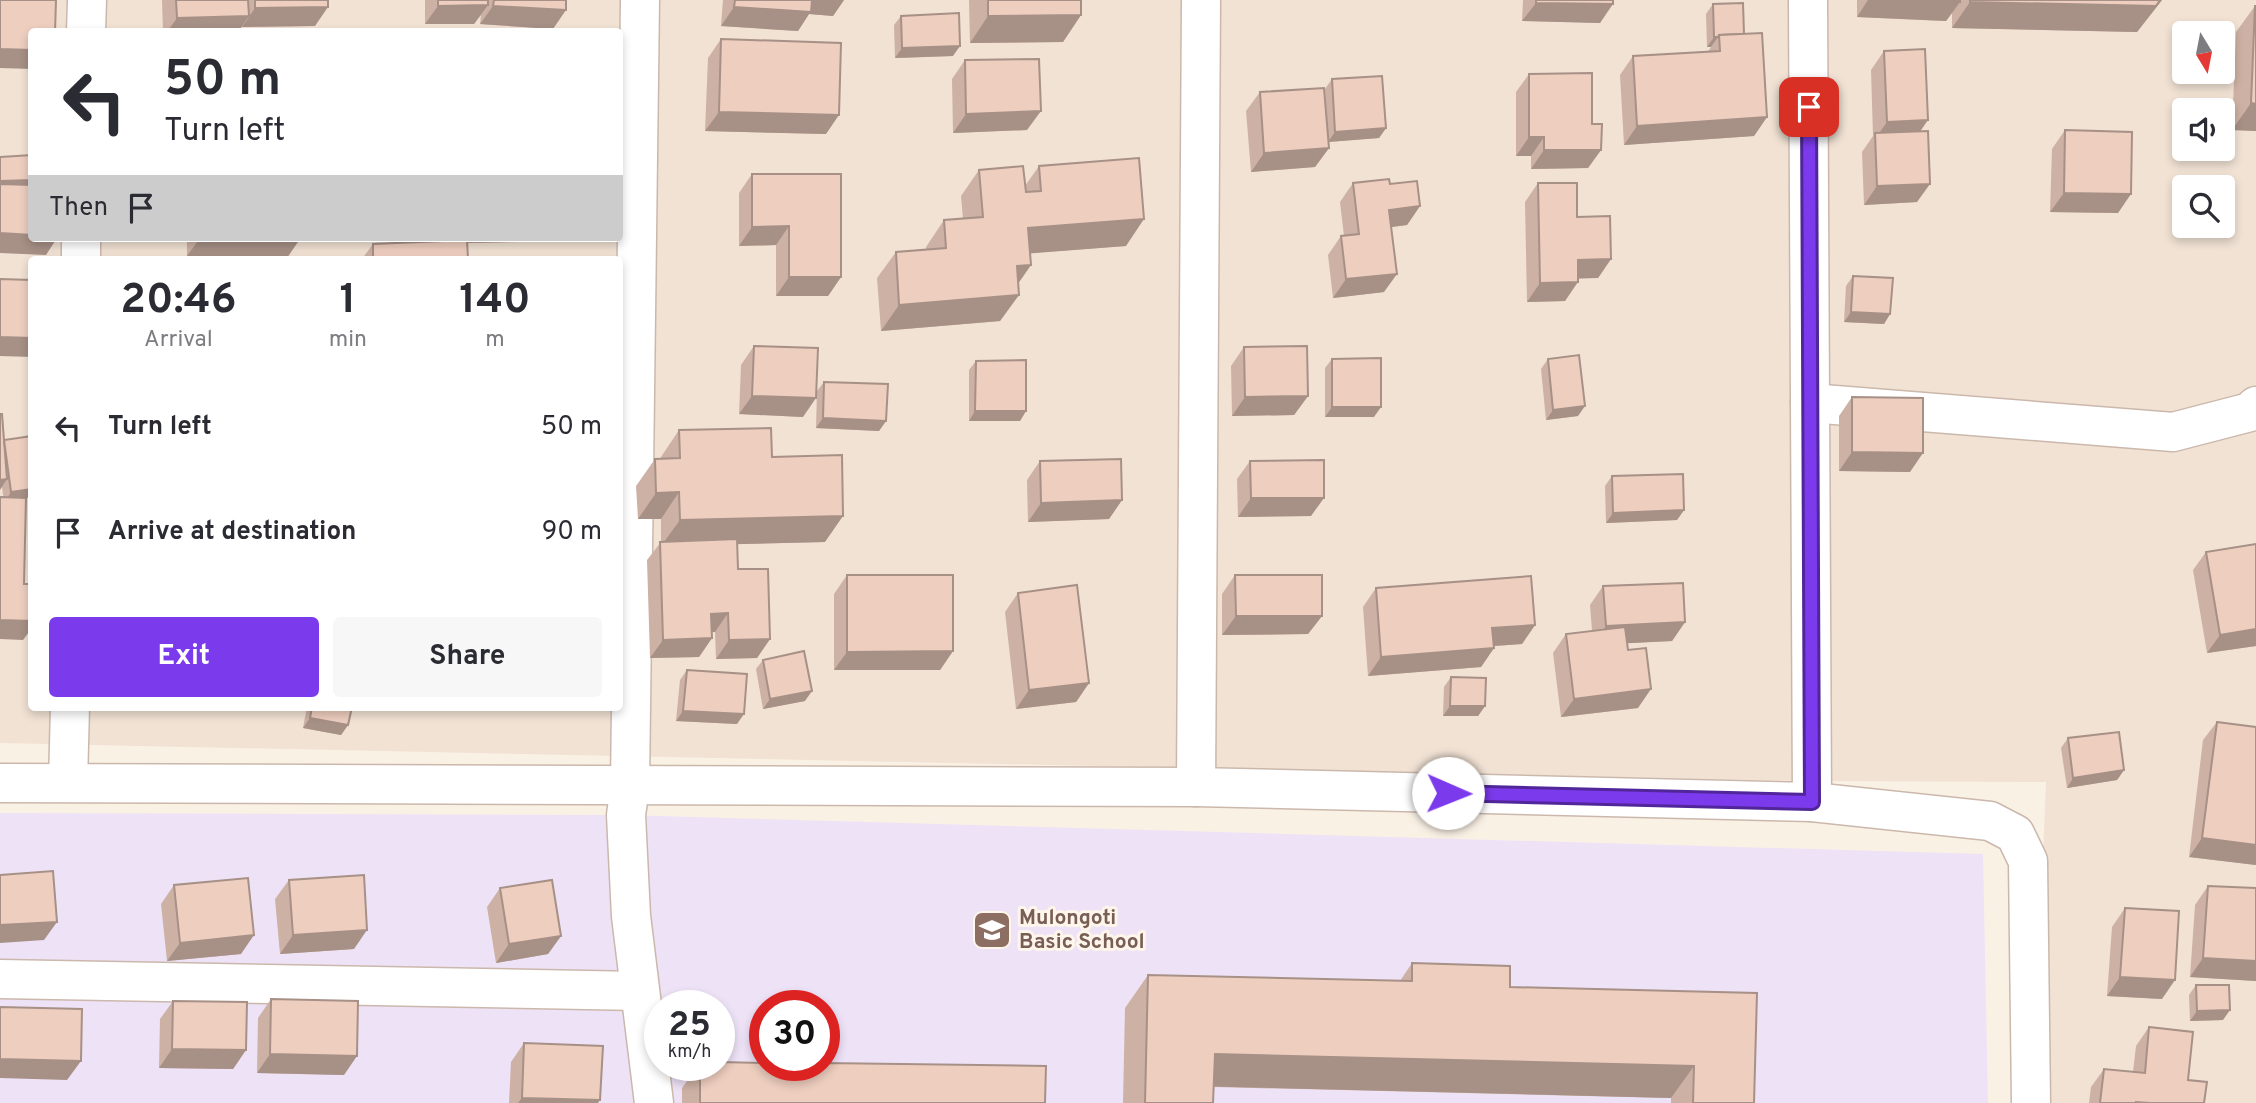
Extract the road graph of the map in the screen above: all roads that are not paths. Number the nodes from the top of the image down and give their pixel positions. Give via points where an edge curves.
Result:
1 (87, 0) edge
2 (640, 0) edge
3 (1201, 0) edge
4 (1808, 0) edge
5 (86, 28) edge
6 (1810, 403) junction
7 (2256, 406) edge
8 (70, 711) edge
9 (68, 782) junction
10 (0, 783) edge
11 (630, 786) junction
12 (1196, 787) junction
13 (1812, 802) junction
14 (0, 979) edge
15 (639, 991) junction
16 (654, 1103) edge
17 (2031, 1103) edge

1 - 5 street
2 - 11 street
3 - 12 street
4 - 6 street
6 - 7 street via 2173,432 2250,412
6 - 13 street
8 - 9 street
9 - 10 street
9 - 11 street
11 - 12 street
11 - 15 street via 626,815
12 - 13 street
13 - 17 street via 1990,821 2015,834 2028,861
14 - 15 street
15 - 16 street

